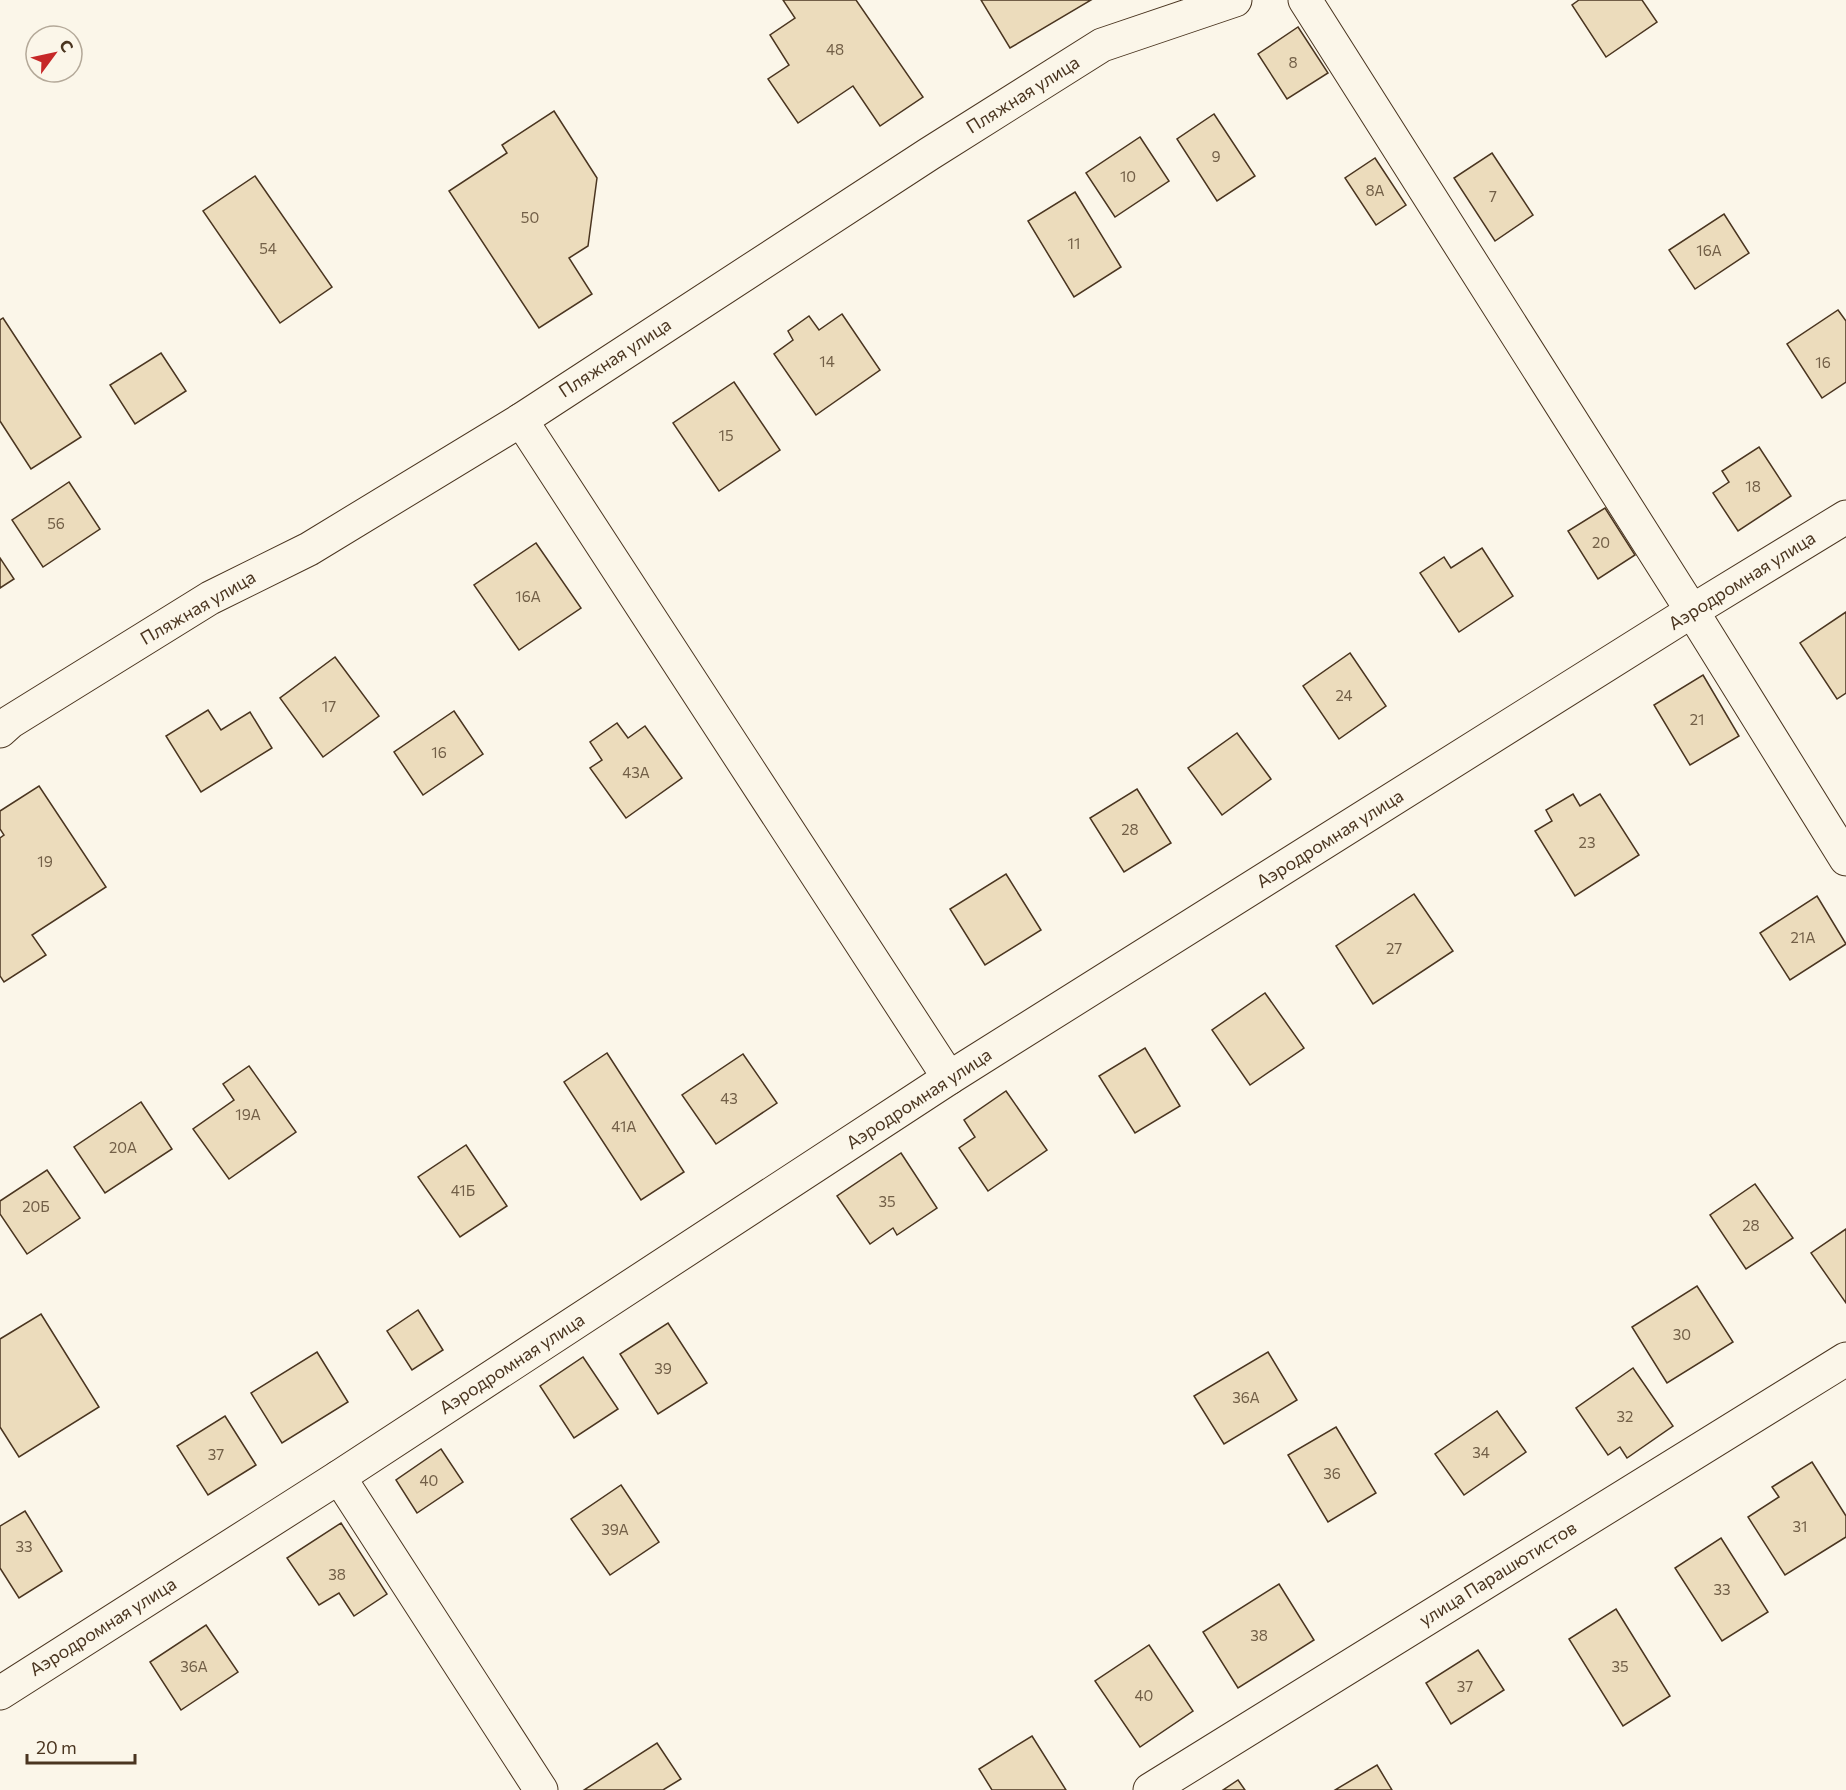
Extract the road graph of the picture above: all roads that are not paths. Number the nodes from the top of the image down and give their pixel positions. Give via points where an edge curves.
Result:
1 (1235, 0) edge
2 (1305, 0) edge
3 (521, 420) junction
4 (1846, 517) edge
5 (1692, 611) junction
6 (0, 731) edge
7 (1846, 859) edge
8 (949, 1078) junction
9 (1846, 1359) edge
10 (339, 1477) junction
11 (0, 1693) edge
12 (542, 1790) edge
13 (1150, 1790) edge

1 - 3 street, Пляжная улица via 1102,45
2 - 5 street
3 - 6 street, Пляжная улица via 309,549 210,598
3 - 8 street
4 - 5 street, Аэродромная улица
5 - 7 street
5 - 8 street, Аэродромная улица
8 - 10 street, Аэродромная улица
9 - 13 street, улица Парашютистов
10 - 11 street, Аэродромная улица
10 - 12 street

